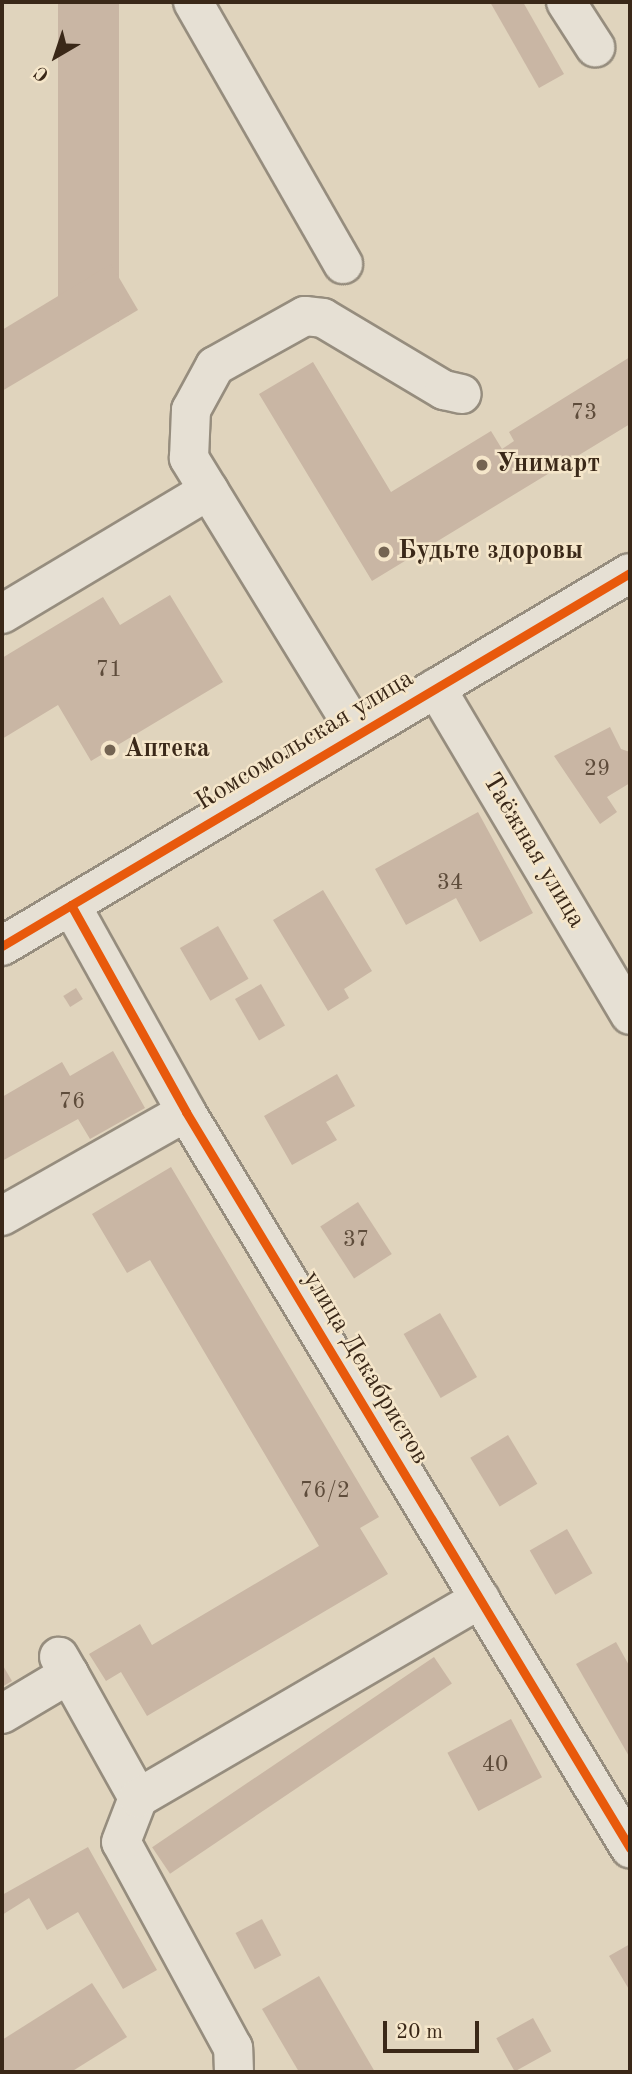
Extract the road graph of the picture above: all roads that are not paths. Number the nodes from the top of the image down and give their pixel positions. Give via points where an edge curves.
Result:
1 (193, 2) edge
2 (566, 2) edge
3 (595, 47) dead end
4 (343, 264) dead end
5 (462, 394) dead end
6 (209, 489) junction
7 (630, 573) edge
8 (2, 614) edge
9 (436, 688) junction
10 (358, 734) junction
11 (71, 905) junction
12 (2, 946) edge
13 (630, 1015) edge
14 (186, 1112) junction
15 (2, 1216) edge
16 (480, 1599) junction
17 (2, 1714) edge
18 (138, 1798) junction
19 (630, 1847) edge
20 (234, 2072) edge

1 - 4 street
2 - 3 street
5 - 6 street via 444,390 323,318 305,316 215,366 200,388 186,440 189,458
6 - 8 street
6 - 10 street
7 - 9 street, Комсомольская улица
9 - 10 street, Комсомольская улица
9 - 13 street, Таёжная улица
10 - 11 street, Комсомольская улица
11 - 12 street, Комсомольская улица
11 - 14 street, улица Декабристов
14 - 15 street
14 - 16 street, улица Декабристов
16 - 18 street
16 - 19 street, улица Декабристов
17 - 18 street via 64,1666
18 - 20 street via 121,1842 233,2048

